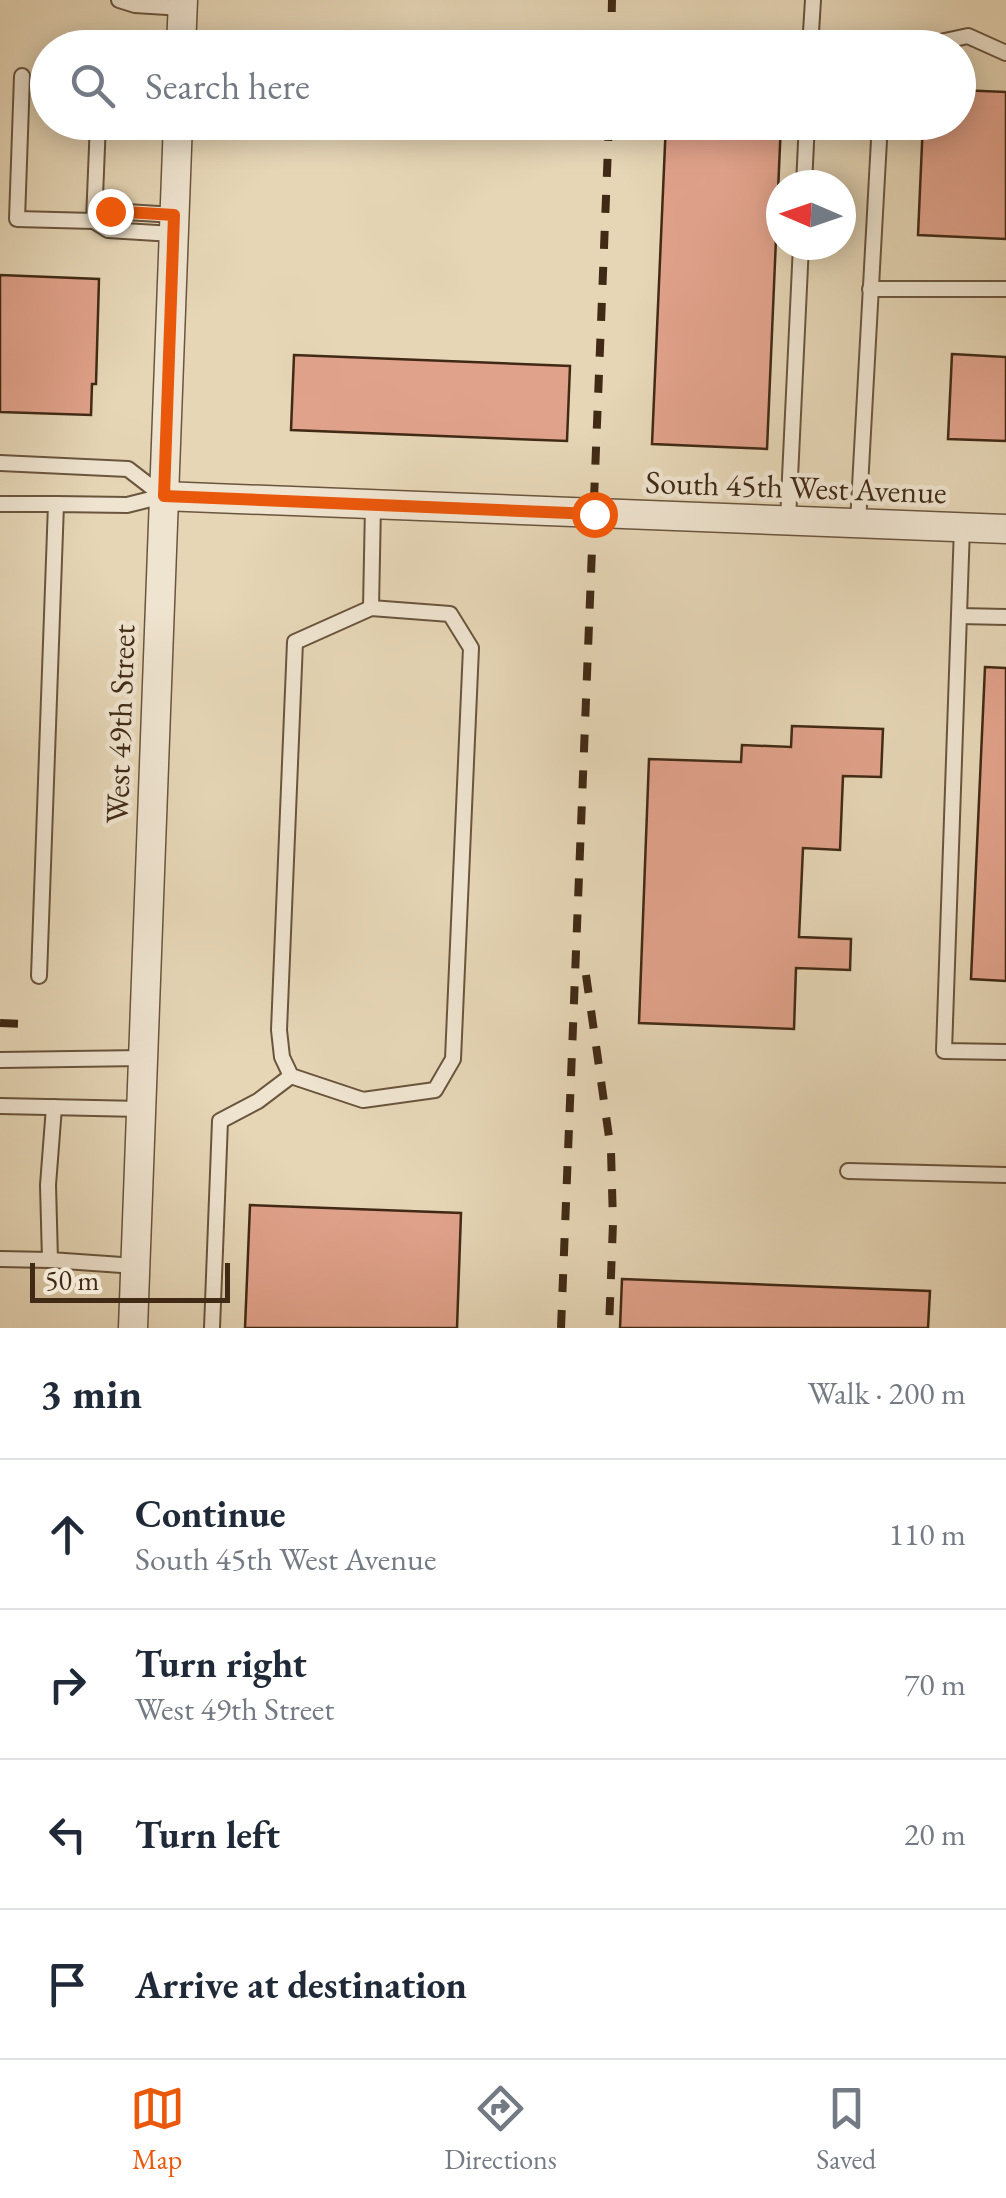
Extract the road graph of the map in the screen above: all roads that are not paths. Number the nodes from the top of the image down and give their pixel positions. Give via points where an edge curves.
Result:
1 (119, 0) edge
2 (813, 0) edge
3 (183, 4) edge
4 (182, 30) edge
5 (811, 30) edge
6 (976, 40) edge
7 (1006, 53) edge
8 (22, 76) dead end
9 (97, 140) edge
10 (177, 140) edge
11 (806, 140) edge
12 (879, 140) edge
13 (805, 170) edge
14 (94, 221) junction
15 (174, 224) junction
16 (800, 260) edge
17 (870, 289) junction
18 (1006, 289) edge
19 (0, 463) edge
20 (164, 496) junction
21 (0, 504) edge
22 (56, 504) junction
23 (373, 505) junction
24 (788, 520) junction
25 (858, 523) junction
26 (962, 528) junction
27 (1006, 529) edge
28 (370, 608) junction
29 (959, 616) junction
30 (1006, 617) edge
31 (39, 976) dead end
32 (1006, 1052) edge
33 (143, 1058) junction
34 (0, 1060) edge
35 (292, 1076) junction
36 (0, 1106) edge
37 (54, 1108) junction
38 (141, 1110) junction
39 (848, 1172) dead end
40 (1006, 1175) edge
41 (0, 1259) edge
42 (50, 1260) junction
43 (136, 1266) junction
44 (133, 1328) edge
45 (212, 1328) edge

1 - 3 lane
2 - 5 lane
3 - 4 street
6 - 7 lane
8 - 14 lane via 17,219
9 - 14 lane
10 - 15 street, West 49th Street
11 - 13 lane
12 - 17 lane
14 - 15 lane via 110,211
15 - 20 street, West 49th Street
16 - 24 lane
17 - 18 lane
17 - 25 lane
19 - 20 lane via 128,469
20 - 22 lane via 127,506
20 - 23 street, South 45th West Avenue
20 - 33 street, West 49th Street
21 - 22 lane
22 - 31 lane
23 - 24 street, South 45th West Avenue
23 - 28 lane
24 - 25 street, South 45th West Avenue
25 - 26 street, South 45th West Avenue
26 - 27 street, South 45th West Avenue
26 - 29 lane
28 - 35 lane via 294,642 279,1030
28 - 35 lane via 450,614 471,648 453,1059 435,1090 363,1100
29 - 30 lane
29 - 32 lane via 944,1050
33 - 34 lane
33 - 38 street, West 49th Street
35 - 45 lane via 220,1121
36 - 37 lane
37 - 38 lane
37 - 42 lane
38 - 43 street, West 49th Street
39 - 40 lane
41 - 42 lane
42 - 43 lane
43 - 44 street, West 49th Street

